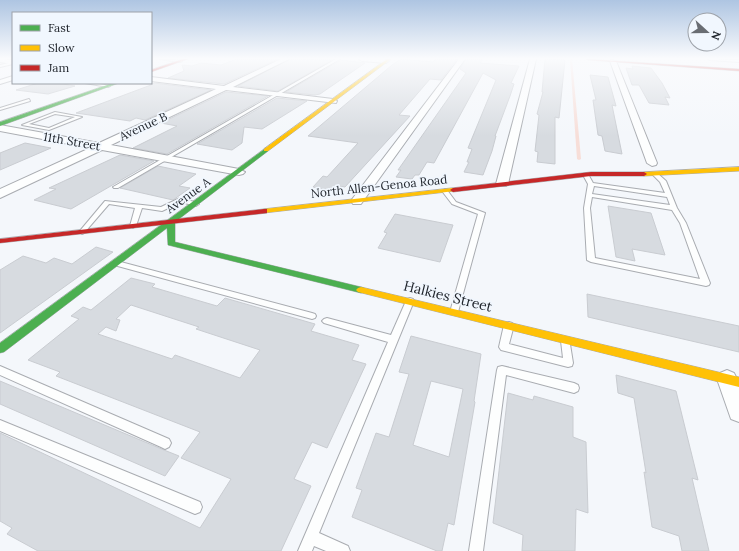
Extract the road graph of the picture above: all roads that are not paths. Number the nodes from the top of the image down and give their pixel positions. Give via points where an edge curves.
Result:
1 (110, 85) edge
2 (198, 85) edge
3 (232, 85) edge
4 (293, 85) edge
5 (354, 85) edge
6 (443, 85) edge
7 (527, 85) edge
8 (623, 85) edge
9 (225, 88) junction
10 (277, 94) junction
11 (29, 100) dead end
12 (333, 101) junction
13 (0, 109) edge
14 (20, 116) junction
15 (38, 120) junction
16 (0, 124) edge
17 (0, 128) edge
18 (47, 129) junction
19 (33, 134) junction
20 (100, 146) junction
21 (166, 159) junction
22 (656, 163) joint
23 (739, 169) edge
24 (238, 172) junction
25 (589, 174) junction
26 (655, 174) junction
27 (502, 184) junction
28 (591, 184) junction
29 (116, 187) dead end
30 (446, 191) junction
31 (0, 194) edge
32 (589, 195) junction
33 (670, 196) junction
34 (357, 201) junction
35 (196, 204) junction
36 (139, 206) junction
37 (674, 208) junction
38 (171, 222) junction
39 (133, 226) junction
40 (82, 232) junction
41 (0, 241) edge
42 (115, 263) junction
43 (410, 301) junction
44 (454, 312) junction
45 (312, 316) dead end
46 (327, 320) dead end
47 (508, 325) junction
48 (394, 340) junction
49 (566, 340) junction
50 (0, 349) edge
51 (0, 370) edge
52 (733, 381) edge
53 (574, 388) dead end
54 (739, 412) edge
55 (0, 425) edge
56 (165, 443) dead end
57 (195, 507) dead end
58 (311, 537) junction
59 (305, 551) edge
60 (343, 551) edge
61 (476, 551) edge

1 - 14 street
2 - 9 street
3 - 9 street, Avenue B
4 - 10 lane
5 - 12 street, Avenue A
6 - 34 street
7 - 27 street
8 - 22 street
9 - 10 street
9 - 20 street, Avenue B
10 - 12 street
10 - 21 lane
11 - 13 lane
12 - 24 street, Avenue A
14 - 15 lane
14 - 16 street
15 - 18 lane via 24,125
15 - 18 lane via 55,113 80,117
17 - 19 street, 11th Street
18 - 19 lane
19 - 20 street, 11th Street
20 - 21 street, 11th Street
20 - 31 street, Avenue B
21 - 24 street, 11th Street
21 - 29 lane
22 - 25 street, North Allen-Genoa Road
23 - 26 street, North Allen-Genoa Road
24 - 35 street, Avenue A
25 - 26 street, North Allen-Genoa Road
25 - 27 street, North Allen-Genoa Road
25 - 28 lane
26 - 33 lane via 663,181
27 - 30 street, North Allen-Genoa Road
28 - 32 lane
28 - 33 lane
30 - 34 street, North Allen-Genoa Road
30 - 44 lane via 454,203 482,213
32 - 37 lane
32 - 37 lane via 587,208 591,260 706,283 683,223
33 - 37 lane
34 - 38 street, North Allen-Genoa Road
35 - 36 lane via 180,200 162,209
35 - 38 street, Avenue A
36 - 39 lane
36 - 40 lane via 107,202
38 - 39 street, North Allen-Genoa Road
38 - 42 street, Avenue A
38 - 43 street, Halkies Street via 171,243
39 - 40 street, North Allen-Genoa Road
40 - 41 street, North Allen-Genoa Road
42 - 45 lane
42 - 50 street, Avenue A
43 - 44 street, Halkies Street
43 - 48 lane
44 - 47 street, Halkies Street
46 - 48 lane
47 - 49 street, Halkies Street
47 - 49 lane via 504,347 568,363
48 - 58 lane
49 - 52 street, Halkies Street
51 - 56 lane
52 - 54 street
53 - 61 lane via 502,370
55 - 57 lane
58 - 59 lane
58 - 60 lane

